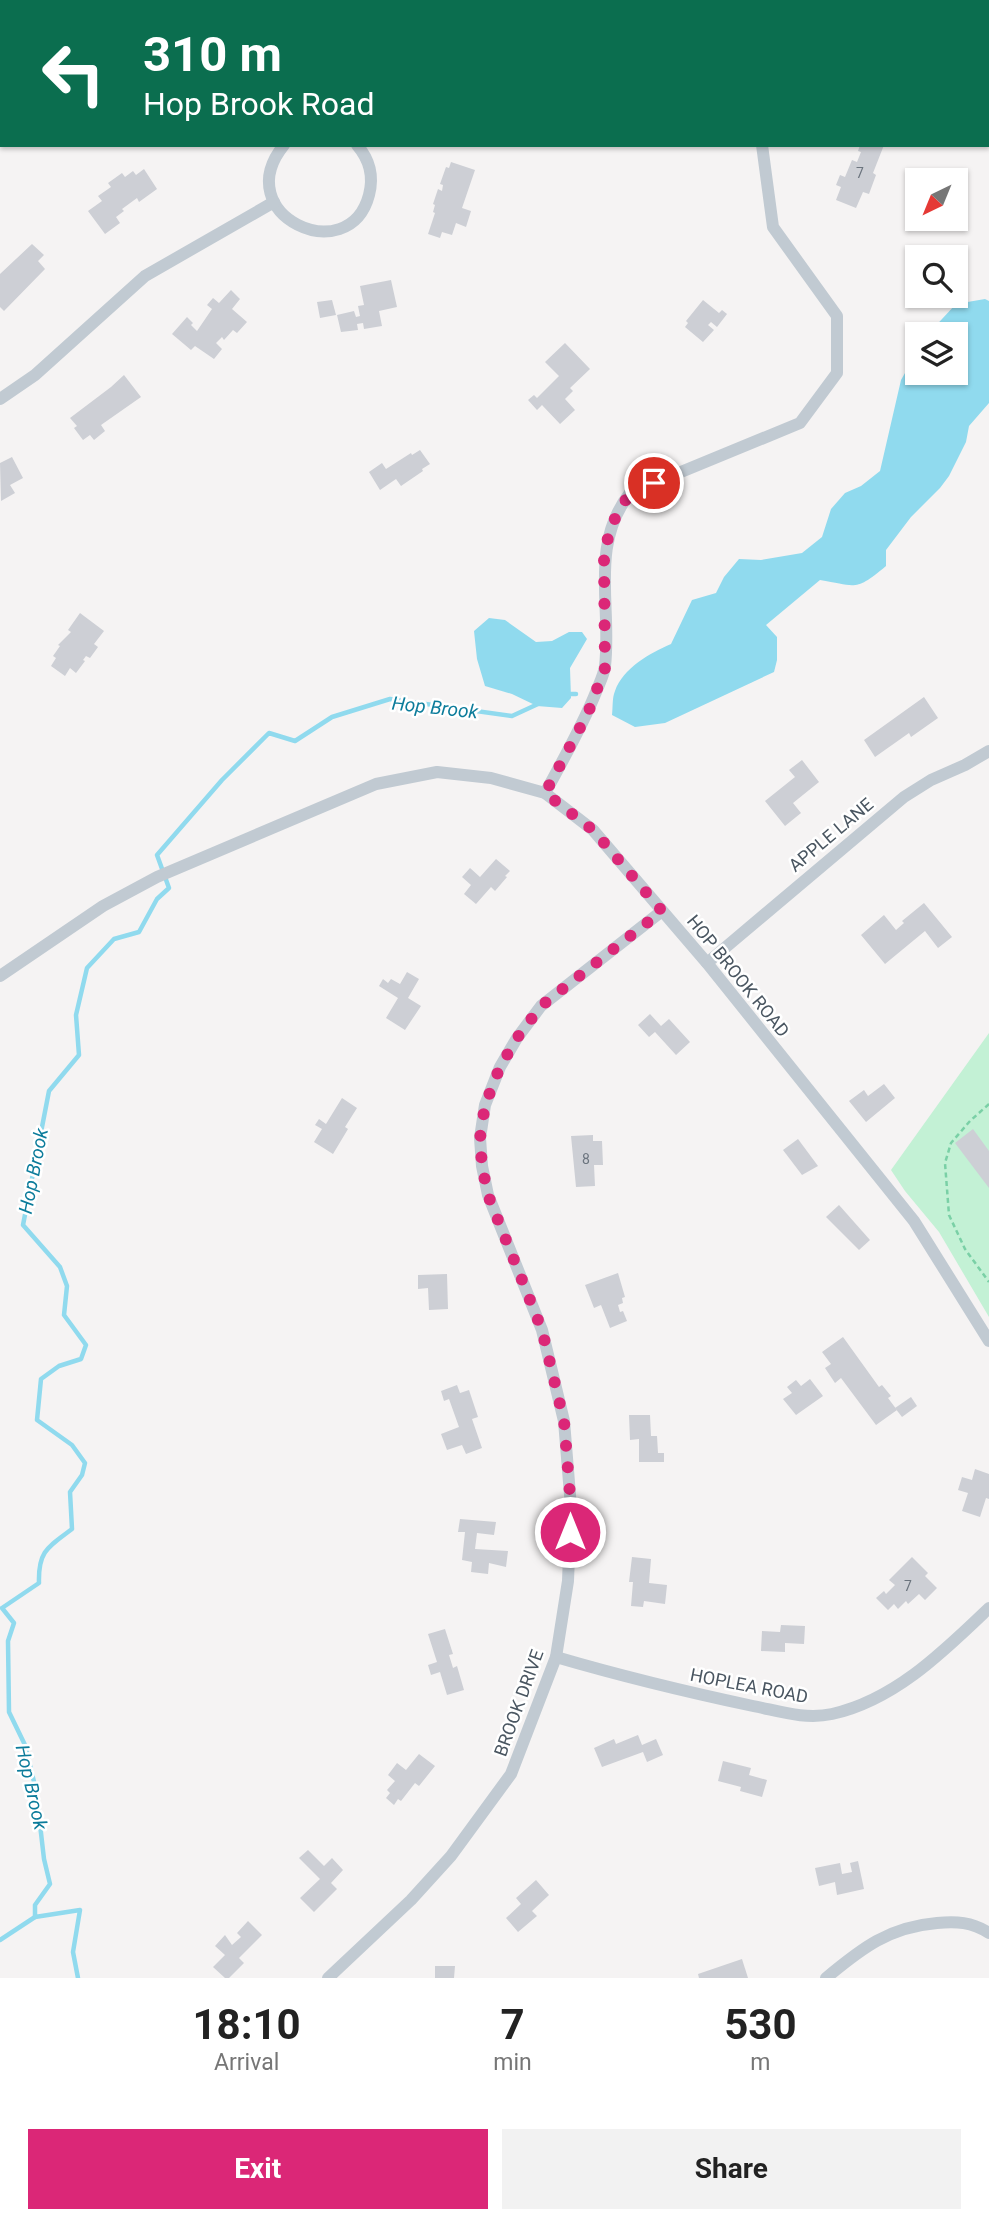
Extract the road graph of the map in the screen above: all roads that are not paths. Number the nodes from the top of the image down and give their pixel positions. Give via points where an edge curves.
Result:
1 (282, 147) edge
2 (359, 147) edge
3 (762, 147) edge
4 (274, 202) junction
5 (0, 399) edge
6 (989, 751) edge
7 (545, 793) junction
8 (662, 911) junction
9 (707, 963) junction
10 (0, 976) edge
11 (989, 1341) edge
12 (989, 1608) edge
13 (556, 1657) junction
14 (989, 1933) edge
15 (328, 1978) edge
16 (827, 1978) edge

1 - 4 street via 270,170
2 - 4 street via 371,169 372,186 368,202 345,226 312,232 283,216
3 - 7 street via 774,227 837,316 836,373 800,423 630,493 624,500 605,550 605,668 588,713
4 - 5 street via 145,276 35,375
6 - 9 street, APPLE LANE via 904,797
7 - 8 street, HOP BROOK ROAD via 593,830
7 - 10 street, HOP BROOK ROAD via 491,778 437,772 376,784 157,877 103,906
8 - 9 street, HOP BROOK ROAD
8 - 13 street, BROOK DRIVE via 541,1006 500,1067 485,1105 480,1138 488,1195 542,1330 564,1421 571,1507 568,1581
9 - 11 street, HOP BROOK ROAD via 914,1221
12 - 13 street, HOPLEA ROAD via 890,1692 833,1714 808,1717 704,1696
13 - 15 street, BROOK DRIVE via 512,1774 427,1883
14 - 16 street via 958,1921 912,1925 882,1936

